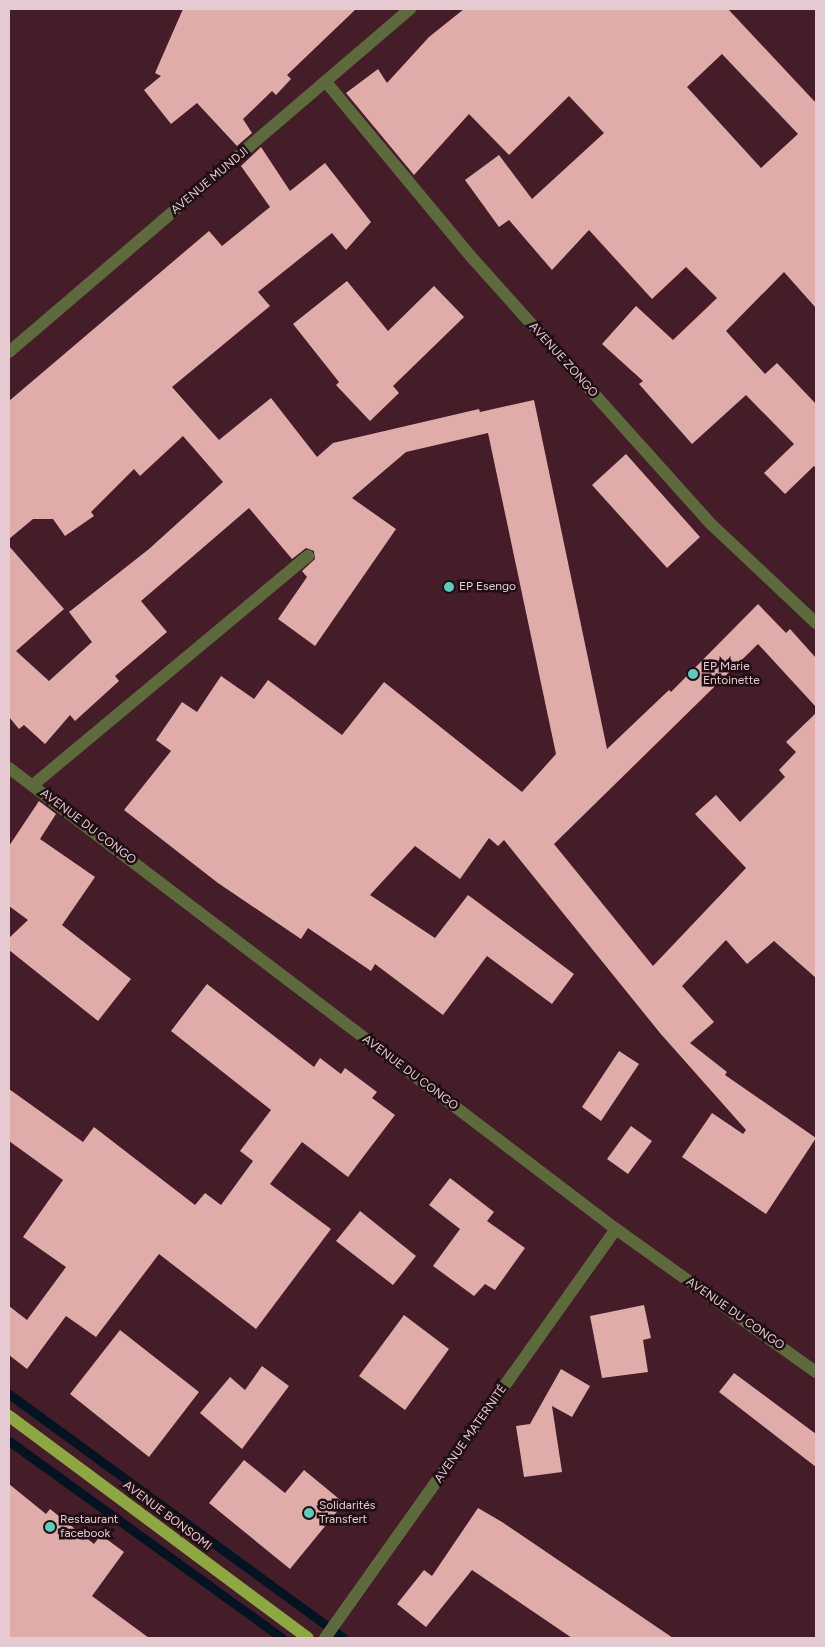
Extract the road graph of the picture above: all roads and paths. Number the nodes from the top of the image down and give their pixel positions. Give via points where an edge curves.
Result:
1 (410, 9) edge
2 (326, 82) junction
3 (9, 352) edge
4 (308, 556) dead end
5 (816, 623) edge
6 (9, 768) edge
7 (33, 785) junction
8 (616, 1229) junction
9 (816, 1372) edge
10 (9, 1416) edge
11 (308, 1638) edge
12 (325, 1638) edge

1 - 2 street, AVENUE MUNDJI
2 - 3 street, AVENUE MUNDJI
2 - 5 street, AVENUE ZONGO via 474,260 712,525
4 - 7 street
6 - 7 street, AVENUE DU CONGO
7 - 8 street, AVENUE DU CONGO
8 - 9 street, AVENUE DU CONGO
8 - 12 street, AVENUE MATERNITÉ
10 - 11 main road, AVENUE BONSOMI

